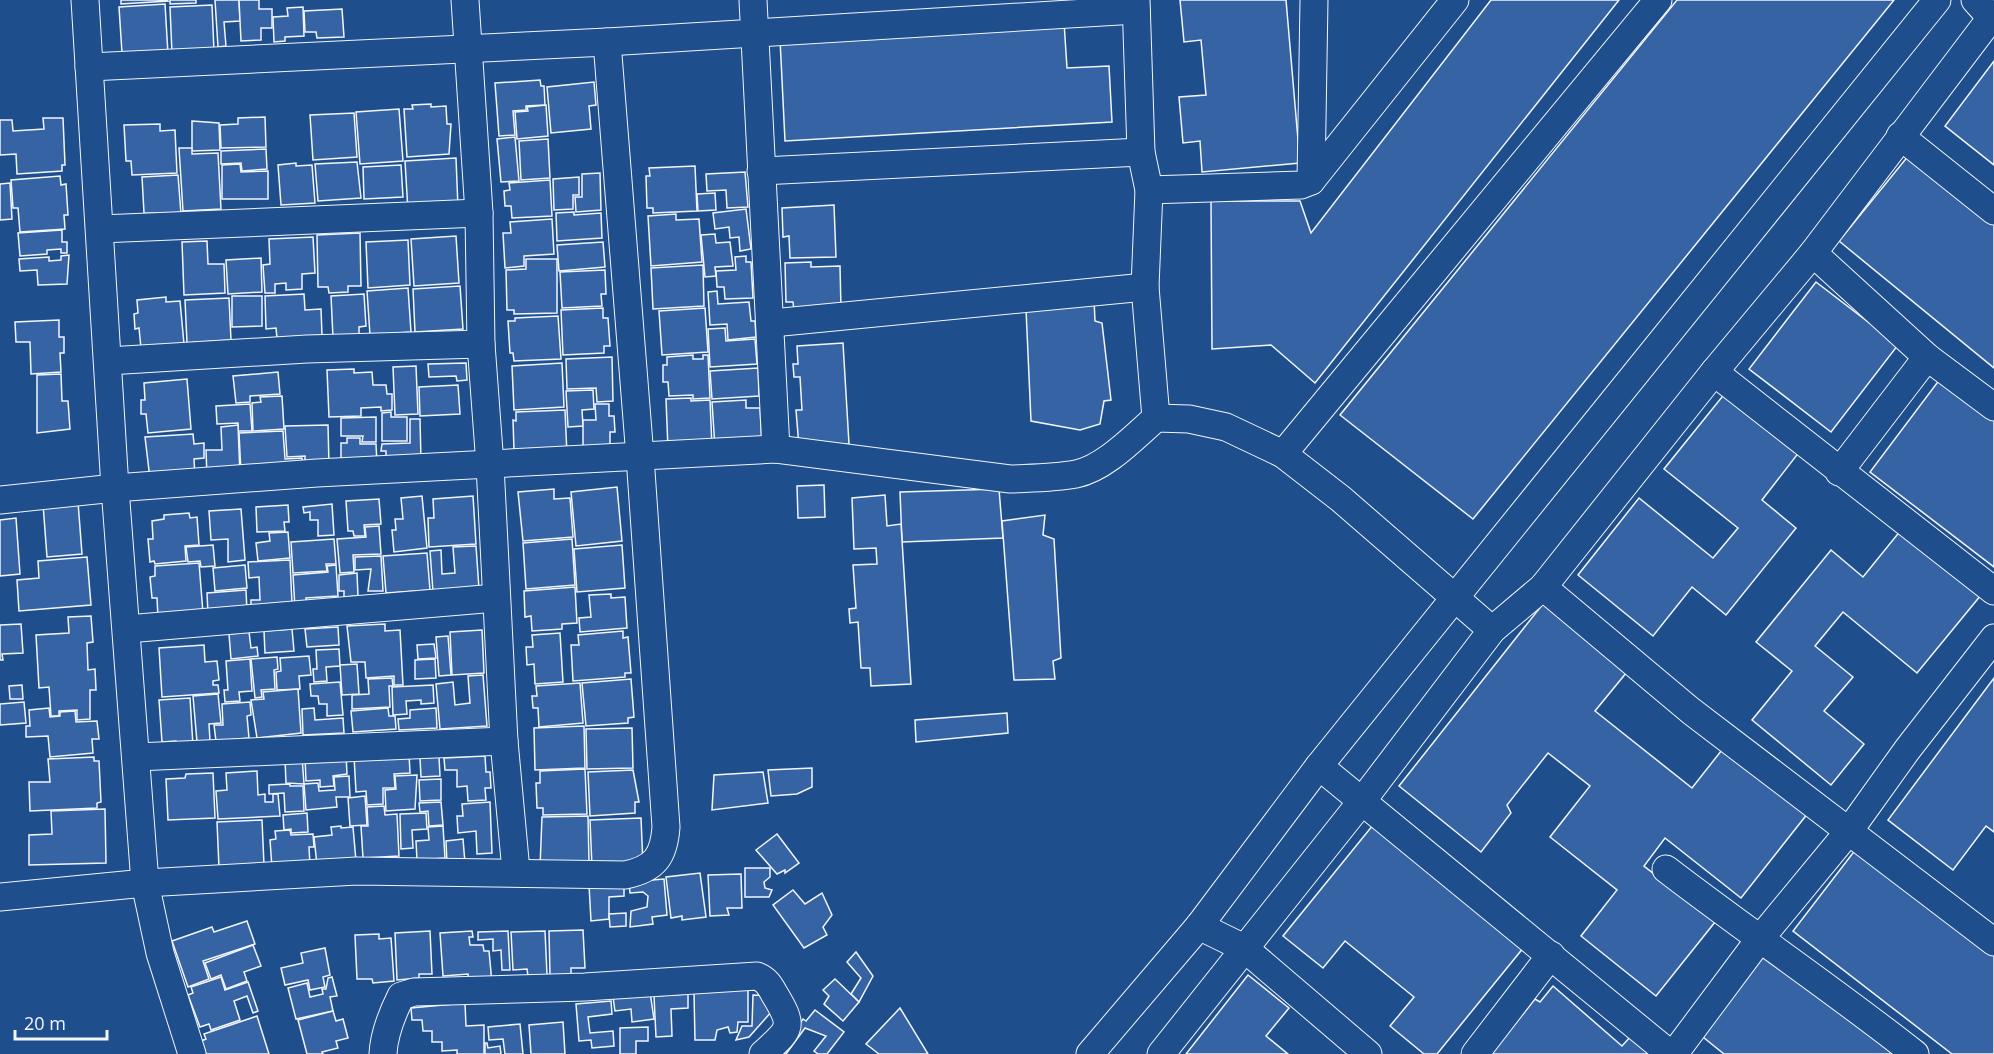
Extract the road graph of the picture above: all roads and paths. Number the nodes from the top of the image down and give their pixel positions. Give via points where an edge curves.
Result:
1 (85, 0) edge
2 (465, 0) edge
3 (753, 0) edge
4 (1314, 0) edge
5 (1455, 0) edge
6 (1658, 0) edge
7 (1937, 0) edge
8 (1136, 5) edge
9 (1988, 13) edge
10 (756, 33) junction
11 (607, 42) junction
12 (468, 48) junction
13 (89, 67) junction
14 (1900, 136) junction
15 (1142, 152) junction
16 (761, 171) junction
17 (1311, 182) junction
18 (1149, 190) junction
19 (1994, 211) edge
20 (479, 213) junction
21 (100, 229) junction
22 (1814, 253) junction
23 (1145, 287) junction
24 (772, 323) junction
25 (482, 344) junction
26 (1927, 357) junction
27 (108, 361) junction
28 (1714, 372) junction
29 (1994, 408) edge
30 (1156, 418) junction
31 (776, 449) junction
32 (1283, 454) junction
33 (640, 457) junction
34 (490, 465) junction
35 (1839, 472) junction
36 (115, 488) junction
37 (0, 500) edge
38 (1543, 587) junction
39 (1994, 591) edge
40 (1457, 597) junction
41 (496, 598) junction
42 (127, 629) junction
43 (1492, 630) junction
44 (1994, 638) edge
45 (504, 741) junction
46 (136, 757) junction
47 (1319, 766) junction
48 (1362, 801) junction
49 (1849, 831) junction
50 (1666, 869) dead end
51 (516, 872) junction
52 (145, 883) junction
53 (0, 897) edge
54 (1199, 926) junction
55 (1758, 940) junction
56 (1994, 942) edge
57 (1244, 948) junction
58 (1551, 955) junction
59 (192, 1054) edge
60 (383, 1054) edge
61 (764, 1054) edge
62 (1090, 1054) edge
63 (1161, 1054) edge
64 (1368, 1054) edge
65 (1474, 1054) edge
66 (1672, 1054) edge
67 (1915, 1054) edge

1 - 13 street
2 - 12 street
3 - 10 street
4 - 17 street
5 - 17 street
6 - 32 street
7 - 40 street
8 - 10 street
8 - 15 street
9 - 14 street
10 - 11 street
10 - 16 street
11 - 12 street
11 - 33 street
12 - 13 street
12 - 20 street
13 - 21 street
14 - 19 street
14 - 22 street
15 - 16 street
15 - 18 street
16 - 24 street
17 - 18 street
18 - 23 street
20 - 21 street
20 - 25 street
21 - 27 street
22 - 26 street
22 - 28 street
23 - 24 street
23 - 30 street
24 - 31 street
25 - 27 street
25 - 34 street
26 - 29 street
26 - 35 street
27 - 36 street
28 - 35 street
28 - 38 street
30 - 31 street via 1118,452 1078,474 1028,479
30 - 32 street via 1189,419 1226,427
31 - 33 street
32 - 40 street
33 - 34 street
33 - 51 street via 666,827 664,848 644,871
34 - 36 street
34 - 41 street
35 - 39 street
36 - 37 street
36 - 42 street
38 - 43 street
38 - 49 street via 1691,711
40 - 43 street
40 - 47 street
41 - 42 street
41 - 45 street
42 - 46 street
43 - 48 street
44 - 49 street
45 - 46 street
45 - 51 street
46 - 52 street
47 - 48 street
47 - 54 street
48 - 57 street
48 - 58 street
49 - 55 street
49 - 56 street
50 - 55 street
51 - 52 street via 357,871
52 - 53 street
52 - 59 street via 160,953
54 - 57 street
54 - 62 street
55 - 66 street
55 - 67 street
57 - 63 street
57 - 64 street
58 - 65 street
58 - 66 street
60 - 61 street via 394,1009 401,996 414,992 757,976 766,980 788,1017 787,1029

